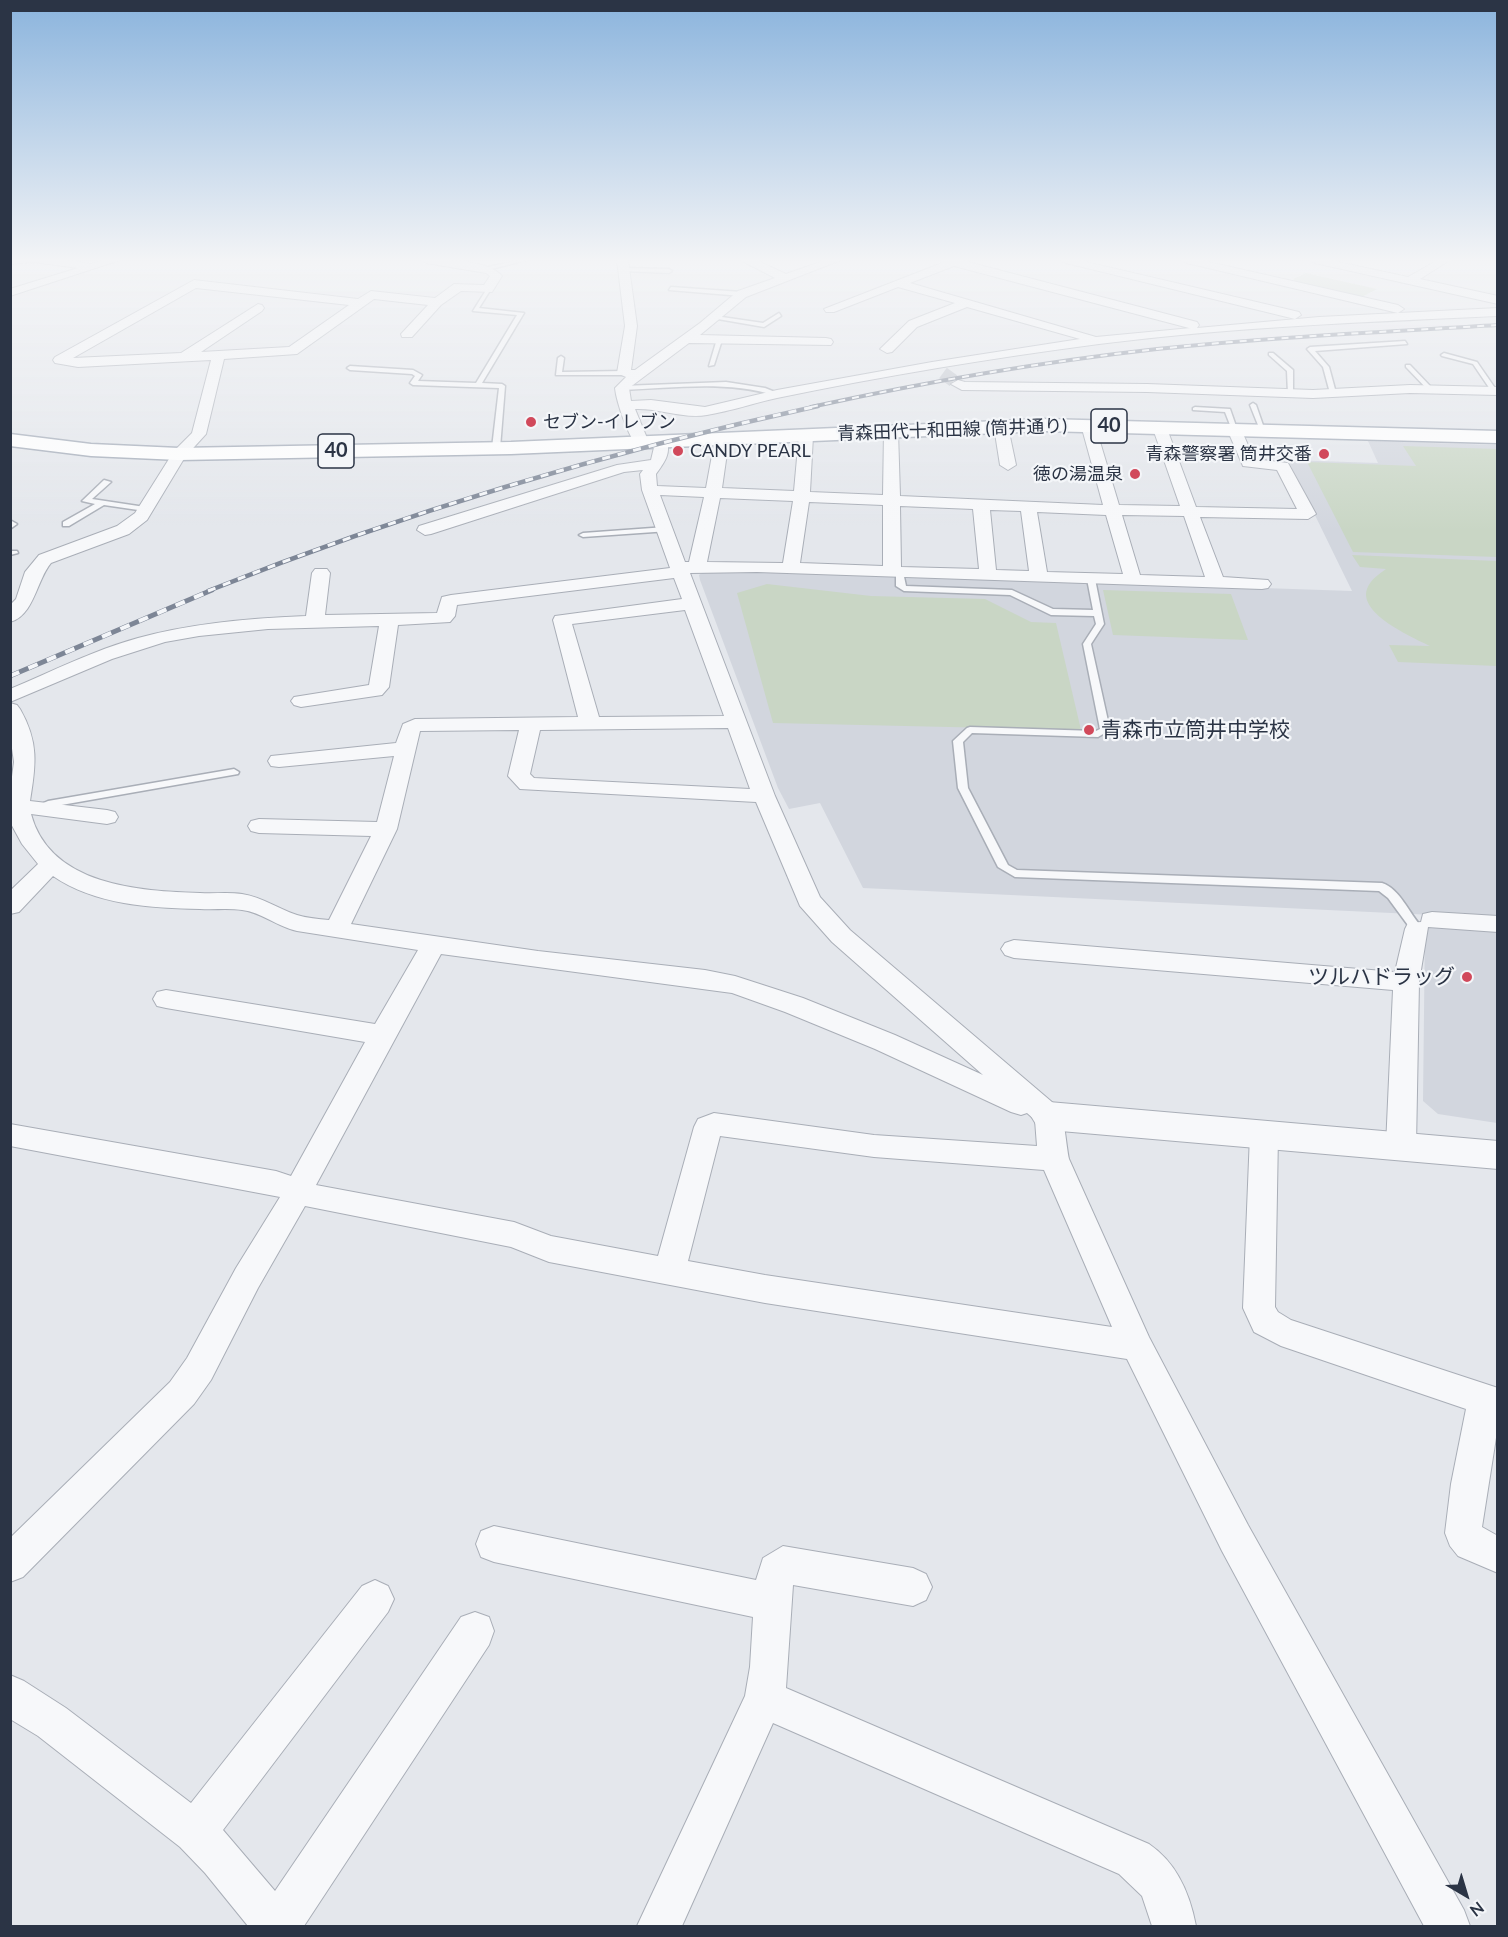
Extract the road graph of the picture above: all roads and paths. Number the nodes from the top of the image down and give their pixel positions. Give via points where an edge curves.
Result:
1 (77, 350) edge
2 (194, 350) edge
3 (293, 350) edge
4 (499, 350) edge
5 (627, 350) edge
6 (672, 350) edge
7 (716, 350) edge
8 (1042, 350) edge
9 (1311, 350) edge
10 (219, 354) junction
11 (1271, 354) dead end
12 (1444, 355) dead end
13 (186, 356) junction
14 (561, 358) dead end
15 (711, 364) dead end
16 (1408, 366) dead end
17 (350, 368) dead end
18 (624, 373) junction
19 (639, 375) junction
20 (958, 384) tunnel mouth
21 (478, 385) junction
22 (622, 387) junction
23 (1430, 389) junction
24 (1496, 391) edge
25 (1333, 393) junction
26 (777, 394) junction
27 (1291, 394) junction
28 (627, 405) junction
29 (1253, 405) dead end
30 (1195, 409) dead end
31 (1089, 426) junction
32 (1159, 426) junction
33 (1001, 427) junction
34 (1234, 429) junction
35 (1263, 430) junction
36 (891, 431) junction
37 (806, 436) junction
38 (1497, 437) edge
39 (722, 440) junction
40 (13, 442) edge
41 (661, 442) junction
42 (641, 443) junction
43 (496, 448) junction
44 (179, 454) junction
45 (656, 464) junction
46 (1008, 465) dead end
47 (107, 482) dead end
48 (651, 490) junction
49 (713, 492) junction
50 (802, 496) junction
51 (893, 501) junction
52 (103, 502) junction
53 (981, 504) junction
54 (1028, 506) junction
55 (145, 509) junction
56 (1114, 510) junction
57 (1190, 512) junction
58 (10, 522) edge
59 (66, 524) dead end
60 (10, 527) edge
61 (666, 529) junction
62 (424, 530) dead end
63 (583, 535) dead end
64 (687, 568) junction
65 (791, 568) junction
66 (895, 572) junction
67 (321, 573) dead end
68 (988, 575) junction
69 (1039, 577) junction
70 (1091, 579) junction
71 (1133, 580) junction
72 (1216, 583) junction
73 (1262, 584) dead end
74 (694, 603) junction
75 (1098, 613) junction
76 (10, 618) edge
77 (315, 621) junction
78 (389, 621) junction
79 (10, 696) edge
80 (302, 701) dead end
81 (10, 709) edge
82 (590, 722) junction
83 (736, 722) junction
84 (531, 723) junction
85 (405, 748) junction
86 (279, 760) dead end
87 (234, 772) dead end
88 (764, 796) junction
89 (22, 806) edge
90 (106, 817) dead end
91 (259, 826) dead end
92 (386, 829) junction
93 (51, 865) junction
94 (10, 906) edge
95 (1497, 924) edge
96 (1425, 925) junction
97 (336, 930) junction
98 (434, 944) junction
99 (1014, 949) dead end
100 (1406, 982) junction
101 (166, 999) dead end
102 (382, 1035) junction
103 (1049, 1116) junction
104 (10, 1135) edge
105 (1264, 1135) junction
106 (1401, 1146) junction
107 (1497, 1155) edge
108 (1054, 1159) junction
109 (299, 1190) junction
110 (670, 1271) junction
111 (1137, 1346) junction
112 (1491, 1402) edge
113 (494, 1544) dead end
114 (1497, 1555) edge
115 (10, 1564) edge
116 (913, 1587) dead end
117 (375, 1599) dead end
118 (771, 1602) junction
119 (475, 1631) dead end
120 (10, 1695) edge
121 (764, 1699) junction
122 (195, 1832) junction
123 (277, 1926) edge
124 (659, 1926) edge
125 (1174, 1926) edge
126 (1448, 1926) edge

1 - 13 street via 60,360 78,363
2 - 13 street
3 - 10 street
4 - 21 lane
5 - 18 street
6 - 19 street
7 - 15 lane
8 - 26 street
9 - 25 lane via 1326,367
10 - 13 street
10 - 44 street via 199,434
11 - 27 lane via 1290,370
12 - 24 lane via 1475,363
14 - 18 lane via 558,374
16 - 23 lane
17 - 21 lane via 413,372 419,375 413,383
18 - 19 street
19 - 22 street
20 - 27 street
21 - 43 lane via 502,386
22 - 26 lane via 726,384
22 - 28 street
23 - 24 street
23 - 25 street
25 - 27 street
26 - 28 street via 705,411
28 - 42 street
29 - 35 lane
30 - 34 lane via 1228,410
31 - 32 main road, 青森田代十和田線 (筒井通り) / 40
31 - 33 main road, 青森田代十和田線 (筒井通り) / 40
31 - 56 street
32 - 34 main road, 青森田代十和田線 (筒井通り) / 40
32 - 57 street
33 - 36 main road, 青森田代十和田線 (筒井通り) / 40
33 - 46 street
34 - 35 main road, 青森田代十和田線 (筒井通り) / 40
34 - 57 street via 1248,463 1283,466 1308,514
35 - 38 main road, 青森田代十和田線 (筒井通り) / 40
36 - 37 main road, 青森田代十和田線 (筒井通り) / 40
36 - 51 street
37 - 39 main road, 青森田代十和田線 (筒井通り) / 40
37 - 50 street
39 - 41 main road, 青森田代十和田線 (筒井通り) / 40
39 - 49 street
40 - 44 main road, 青森田代十和田線 (筒井通り) / 40
41 - 42 main road, 青森田代十和田線 (筒井通り) / 40
41 - 45 street via 662,454
42 - 43 main road, 青森田代十和田線 (筒井通り) / 40
43 - 44 main road, 青森田代十和田線 (筒井通り) / 40
44 - 55 street
45 - 48 street via 648,474
45 - 62 street via 622,468
47 - 52 lane via 86,501
48 - 49 street
48 - 61 street
49 - 50 street
49 - 64 street
50 - 51 street
50 - 65 street
51 - 53 street
51 - 66 street
52 - 55 lane
52 - 59 lane
53 - 54 street
53 - 68 street
54 - 56 street
54 - 69 street
55 - 76 street via 123,530 45,559 34,572 25,600
56 - 57 street
56 - 71 street
57 - 72 street
58 - 60 lane
61 - 63 lane
61 - 64 street
64 - 65 street
64 - 74 street
64 - 78 street via 451,600 447,601 446,616 442,618
65 - 66 street
66 - 68 street
66 - 75 lane via 904,588 1012,593 1051,612
67 - 77 street
68 - 69 street
69 - 70 street
70 - 71 street
70 - 75 lane
71 - 72 street
72 - 73 street
74 - 82 street via 562,620
74 - 83 street
75 - 96 lane via 1100,624 1087,644 1105,730 1098,734 970,729 958,741 963,788 1004,867 1015,873 1382,887 1405,916
77 - 78 street
77 - 79 street via 254,623 165,636
78 - 80 street via 379,687 375,691
81 - 89 street via 24,758
82 - 83 street
82 - 84 street
83 - 88 street
84 - 85 street via 415,725 410,728
84 - 88 street via 519,776 528,784
85 - 86 street
85 - 92 street
87 - 89 lane
88 - 103 street via 816,911
89 - 90 street
89 - 93 street via 26,831
91 - 92 street
92 - 97 street
93 - 94 street
93 - 97 street via 78,882 106,891 181,901 242,902 293,922
95 - 96 street
96 - 100 street
97 - 98 street
98 - 102 street
98 - 103 street via 735,986 885,1042
99 - 100 street
100 - 106 street
101 - 102 street
102 - 109 street
103 - 105 street
103 - 108 street
104 - 109 street
105 - 106 street
105 - 112 street via 1259,1308 1266,1322 1281,1332
106 - 107 street
108 - 110 street via 874,1146 714,1124 708,1127
108 - 111 street
109 - 110 street via 316,1198 514,1235 549,1248
109 - 115 street via 182,1393
110 - 111 street
111 - 126 street via 1235,1538
112 - 114 street via 1469,1484 1462,1533 1471,1543
113 - 118 street
116 - 118 street via 783,1565 776,1571
117 - 122 street
118 - 121 street via 769,1677
119 - 123 street
120 - 122 street via 52,1722
121 - 124 street
121 - 125 street via 1134,1859 1157,1877
122 - 123 street

